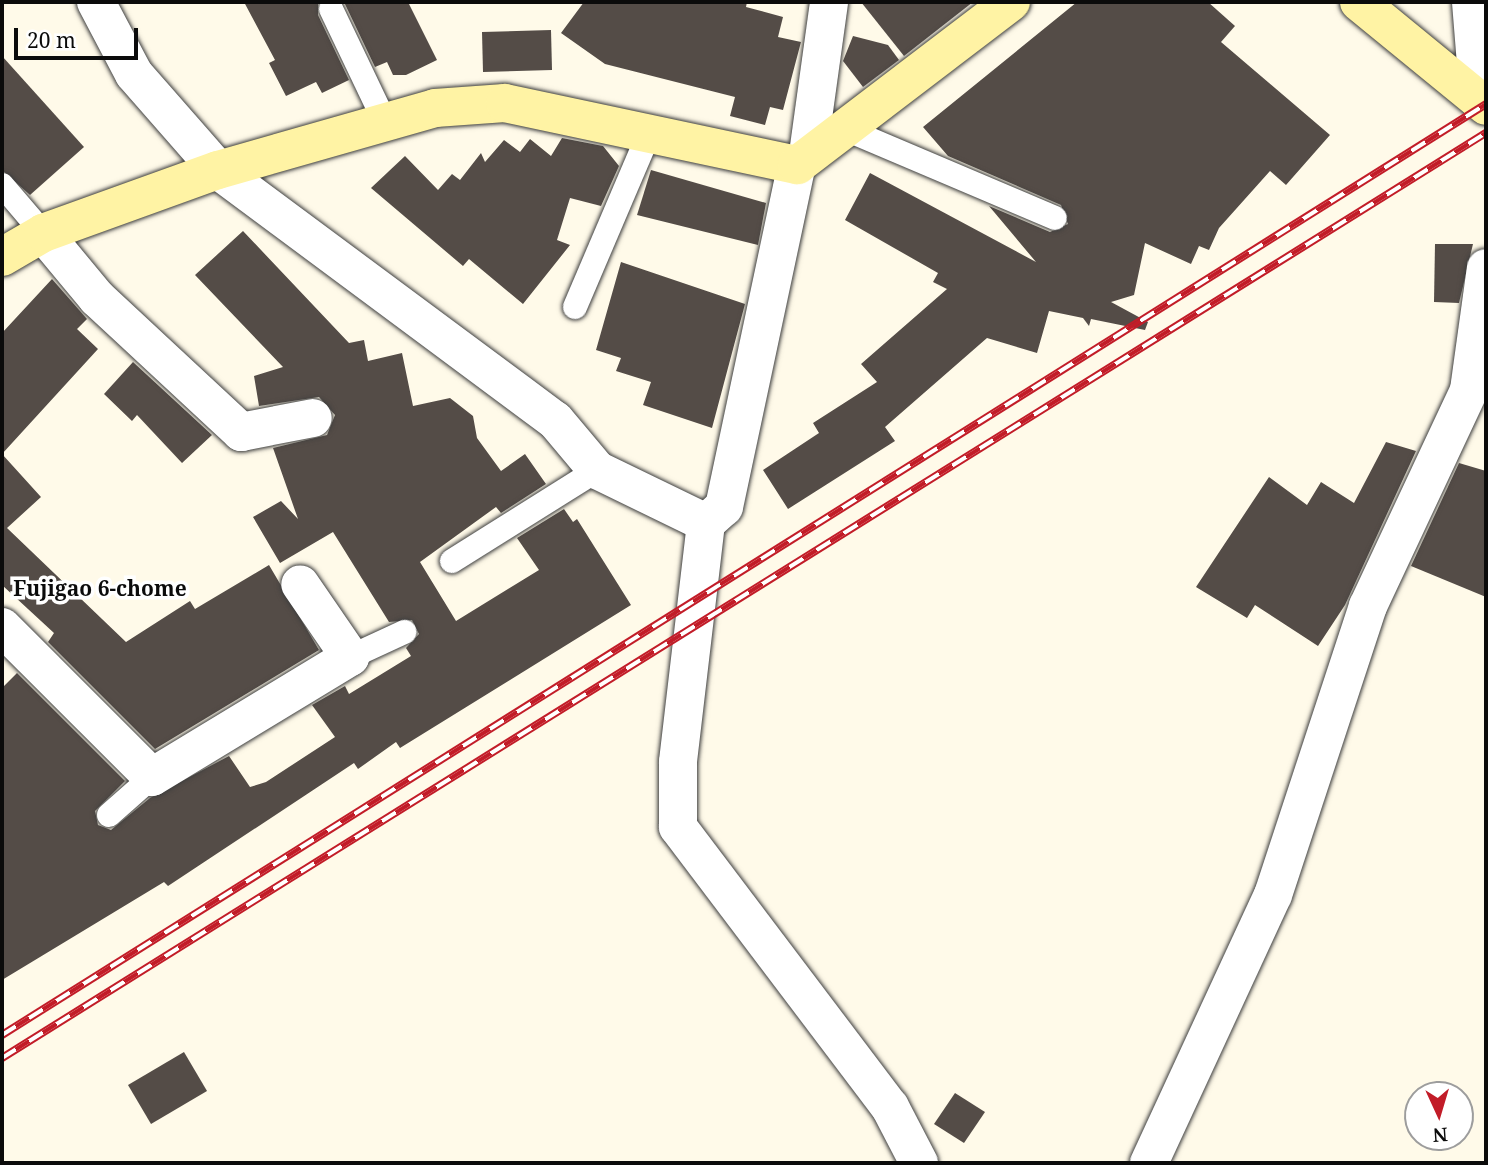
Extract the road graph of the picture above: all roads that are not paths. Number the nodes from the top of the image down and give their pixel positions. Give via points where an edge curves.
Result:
1 (96, 2) edge
2 (830, 2) edge
3 (1011, 2) edge
4 (1359, 2) edge
5 (1471, 2) edge
6 (331, 9) dead end
7 (1483, 104) edge
8 (385, 122) junction
9 (843, 128) junction
10 (650, 131) junction
11 (803, 160) junction
12 (218, 170) junction
13 (2, 185) edge
14 (1055, 218) dead end
15 (43, 233) junction
16 (2, 257) edge
17 (1486, 268) edge
18 (575, 307) dead end
19 (313, 418) dead end
20 (597, 470) junction
21 (706, 523) junction
22 (452, 561) dead end
23 (300, 584) dead end
24 (2, 627) edge
25 (404, 632) dead end
26 (350, 657) junction
27 (152, 777) junction
28 (109, 815) dead end
29 (919, 1163) edge
30 (1149, 1163) edge

1 - 12 street via 134,74
2 - 11 street
3 - 9 street
4 - 7 street
5 - 7 street
6 - 8 lane
8 - 10 street via 435,108 505,103
8 - 12 street
9 - 11 street
9 - 14 lane
10 - 11 street
10 - 18 lane
11 - 21 street via 723,507
12 - 15 street
12 - 20 street via 555,421
13 - 15 lane
15 - 16 street
15 - 19 street via 97,298 241,432
17 - 30 street via 1469,390 1368,606 1273,895
20 - 21 street
20 - 22 lane
21 - 29 street via 678,762 678,827 890,1107
23 - 26 street
24 - 27 street
25 - 26 lane
26 - 27 street
27 - 28 lane

